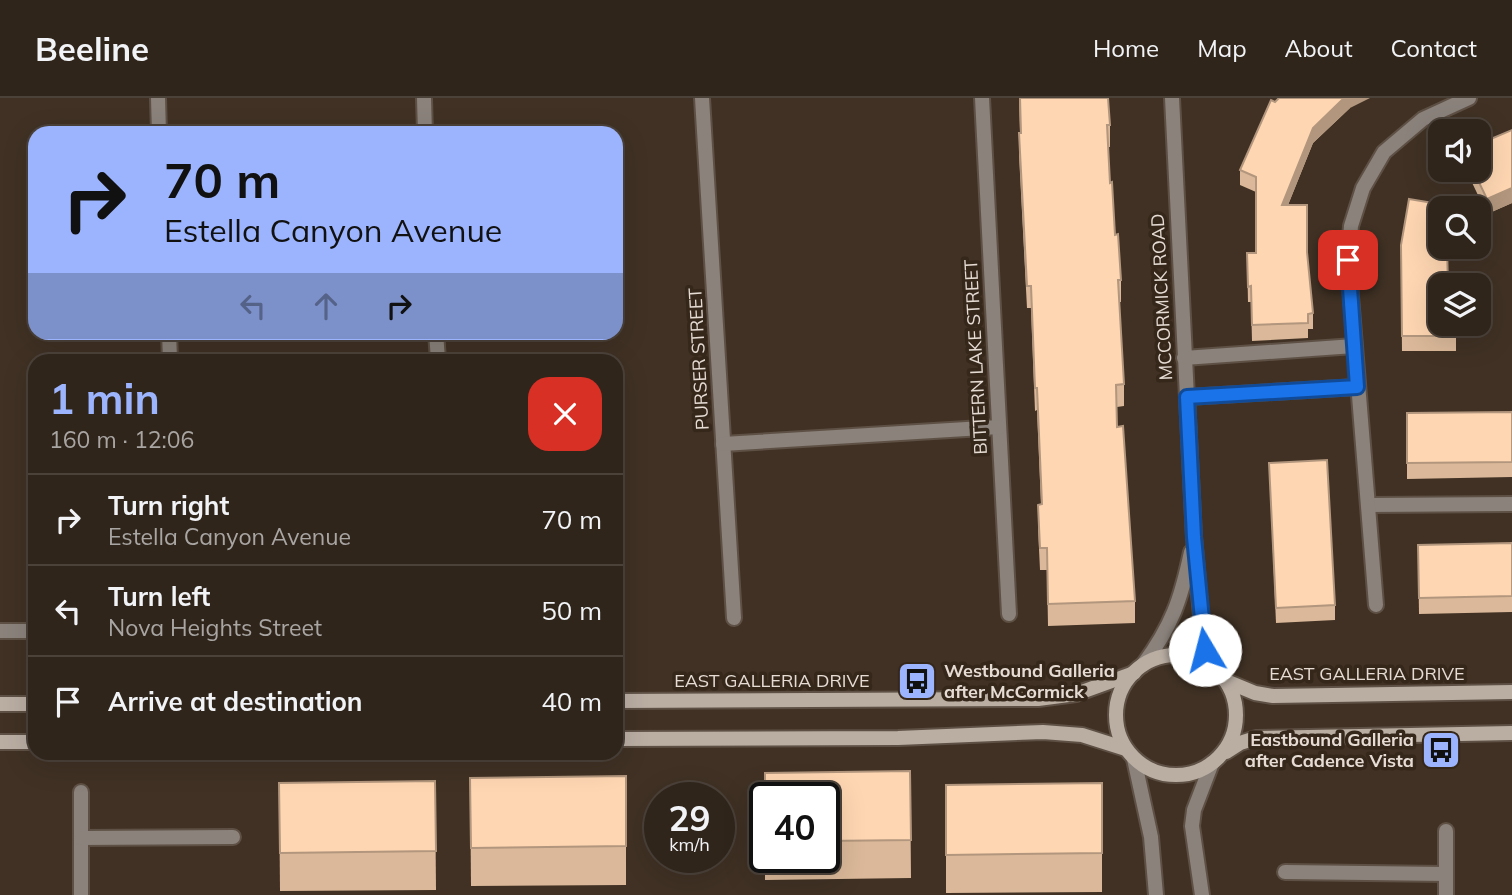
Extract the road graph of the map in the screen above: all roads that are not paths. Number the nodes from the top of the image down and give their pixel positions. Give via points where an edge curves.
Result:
1 (158, 98) edge
2 (424, 98) edge
3 (702, 98) edge
4 (982, 98) edge
5 (1172, 98) edge
6 (1469, 98) edge
7 (159, 126) edge
8 (425, 126) edge
9 (1354, 346) junction
10 (1184, 358) junction
11 (1357, 387) junction
12 (1187, 397) junction
13 (999, 427) junction
14 (723, 444) junction
15 (1512, 504) edge
16 (1369, 505) junction
17 (1194, 537) junction
18 (1376, 606) dead end
19 (1009, 614) dead end
20 (734, 618) dead end
21 (0, 631) edge
22 (28, 631) edge
23 (1212, 667) junction
24 (1138, 669) junction
25 (1225, 680) junction
26 (1512, 692) edge
27 (623, 701) edge
28 (0, 704) edge
29 (28, 704) edge
30 (1512, 733) edge
31 (623, 739) edge
32 (0, 742) edge
33 (28, 742) edge
34 (1130, 754) junction
35 (1216, 760) junction
36 (80, 792) dead end
37 (1446, 831) dead end
38 (233, 837) dead end
39 (80, 838) junction
40 (1285, 872) dead end
41 (1446, 874) junction
42 (81, 895) edge
43 (1156, 895) edge
44 (1202, 895) edge
45 (1446, 895) edge

1 - 7 street
2 - 8 street
3 - 14 street, PURSER STREET
4 - 13 street, BITTERN LAKE STREET
5 - 10 street, MCCORMICK ROAD
6 - 9 street via 1423,119 1384,152 1363,187 1351,226 1348,260
9 - 10 street
9 - 11 street
10 - 12 street, MCCORMICK ROAD
11 - 12 street
11 - 16 street
12 - 17 street, MCCORMICK ROAD
13 - 14 street
13 - 19 street, BITTERN LAKE STREET
14 - 20 street, PURSER STREET
15 - 16 street
16 - 18 street
17 - 23 street, MCCORMICK ROAD via 1203,638
17 - 24 street, MCCORMICK ROAD via 1168,629
21 - 22 street
23 - 24 main road via 1177,655
23 - 25 main road
24 - 27 main road, EAST GALLERIA DRIVE via 1076,694 1038,699
24 - 34 main road via 1120,692 1117,704 1117,727
25 - 26 main road, EAST GALLERIA DRIVE via 1255,694 1273,696
25 - 35 main road via 1233,696 1236,721 1232,738
28 - 29 main road
30 - 35 main road via 1256,738 1233,746
31 - 34 main road via 898,738 1043,732 1082,735
32 - 33 main road
34 - 35 main road via 1144,766 1168,775 1193,773
34 - 43 street via 1152,837
35 - 44 street via 1194,810 1192,826
36 - 39 street
37 - 41 street
38 - 39 street
39 - 42 street
40 - 41 street
41 - 45 street

